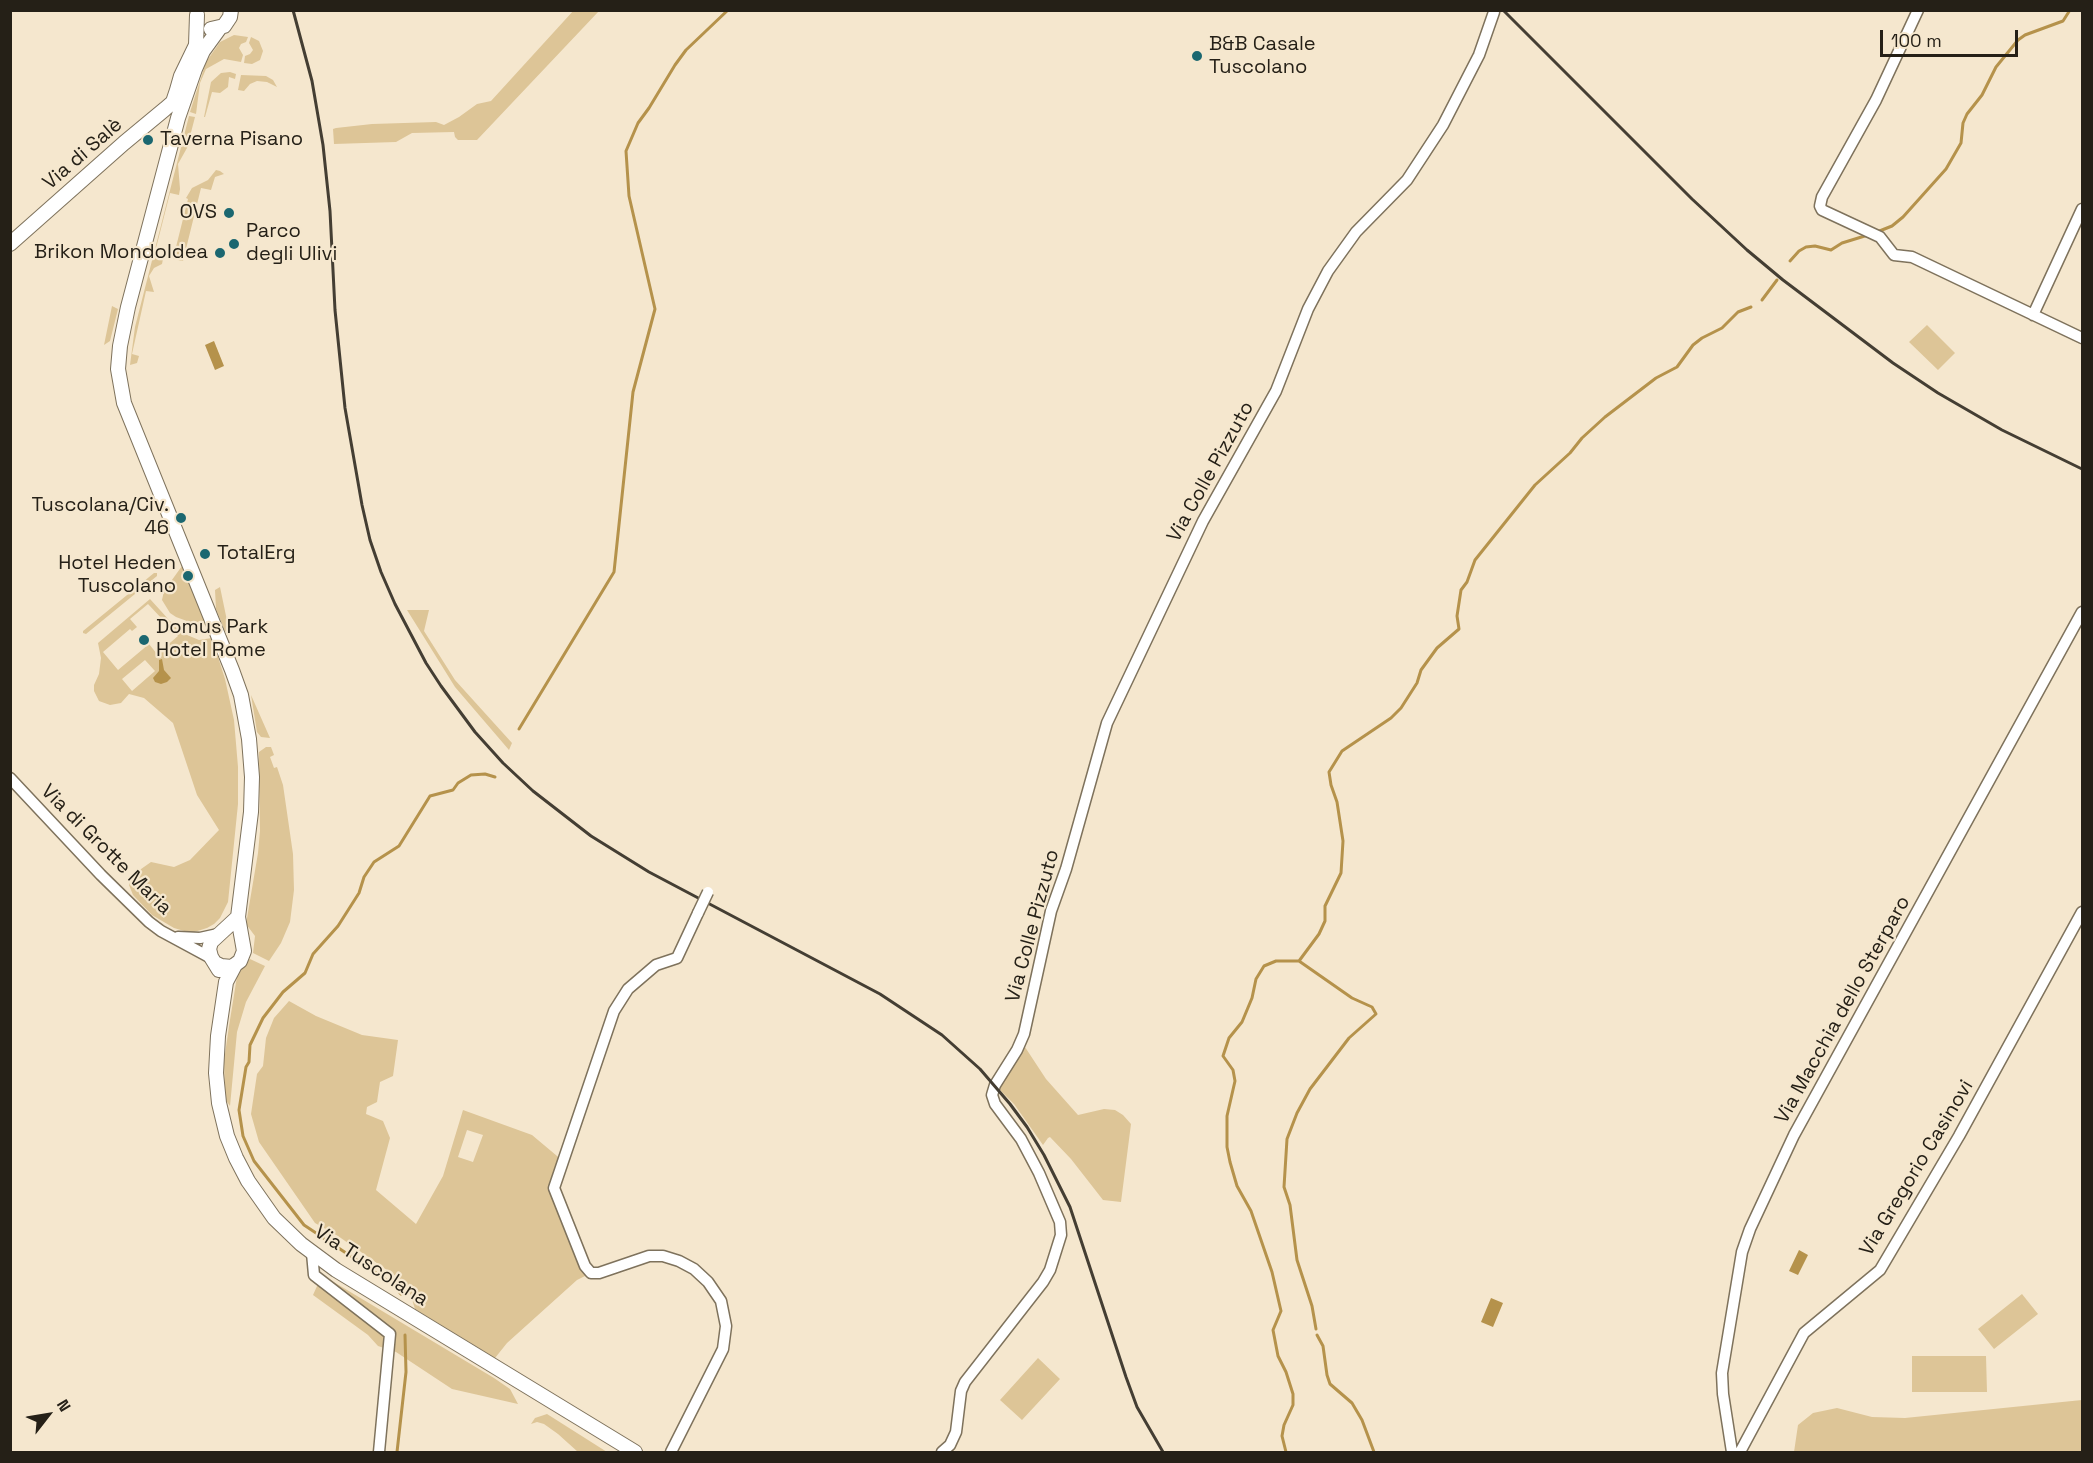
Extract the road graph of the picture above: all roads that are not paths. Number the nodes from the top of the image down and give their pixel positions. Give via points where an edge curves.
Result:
1 (231, 10) edge
2 (1918, 10) edge
3 (1494, 12) dead end
4 (197, 13) edge
5 (219, 29) junction
6 (177, 90) junction
7 (178, 118) junction
8 (2082, 209) edge
9 (10, 244) edge
10 (2033, 315) junction
11 (2082, 338) edge
12 (2082, 612) edge
13 (10, 778) edge
14 (708, 892) dead end
15 (2082, 912) edge
16 (238, 917) junction
17 (219, 934) junction
18 (175, 937) junction
19 (242, 941) junction
20 (213, 960) junction
21 (235, 965) junction
22 (226, 982) junction
23 (312, 1253) junction
24 (379, 1452) edge
25 (634, 1452) edge
26 (671, 1452) edge
27 (942, 1452) edge
28 (1732, 1452) edge
29 (1740, 1452) edge

1 - 5 main road via 228,22
2 - 10 street via 1820,206 1826,214 1880,237 1894,255 1912,257
3 - 27 street, Via Colle Pizzuto via 1459,97 1424,154 1331,265 1308,309 1276,391 1199,529 1107,723 1051,911 1024,1034 992,1095 1039,1173 1060,1222 1061,1235 1043,1282 965,1382 956,1432
4 - 5 main road via 205,27
4 - 6 main road via 196,45
5 - 7 main road via 203,51
6 - 7 main road
6 - 9 main road, Via di Salè via 173,102
7 - 16 main road via 128,307 118,374 124,403 224,649 244,711 252,802
8 - 10 street
10 - 11 street
12 - 28 street, Via Macchia dello Sterparo via 1794,1135 1750,1229 1742,1252 1721,1378
13 - 18 street, Via di Grotte Maria via 129,903 155,927
14 - 26 street, bridge via 677,958 656,965 628,989 614,1011 554,1188 588,1272 595,1274 650,1256 663,1256 694,1269 721,1301 726,1326 723,1349
15 - 29 street, Via Gregorio Casinovi via 1959,1136 1880,1269 1804,1333
16 - 17 main road
16 - 19 main road
17 - 18 street
17 - 19 main road via 235,934
17 - 20 main road via 209,946
18 - 20 street, Via di Grotte Maria
19 - 21 main road via 244,955
20 - 21 main road via 228,967
20 - 22 main road
21 - 22 main road, Via Tuscolana
22 - 23 main road, Via Tuscolana via 216,1072 227,1136 260,1200
23 - 24 street via 314,1275 390,1334
23 - 25 main road, Via Tuscolana

